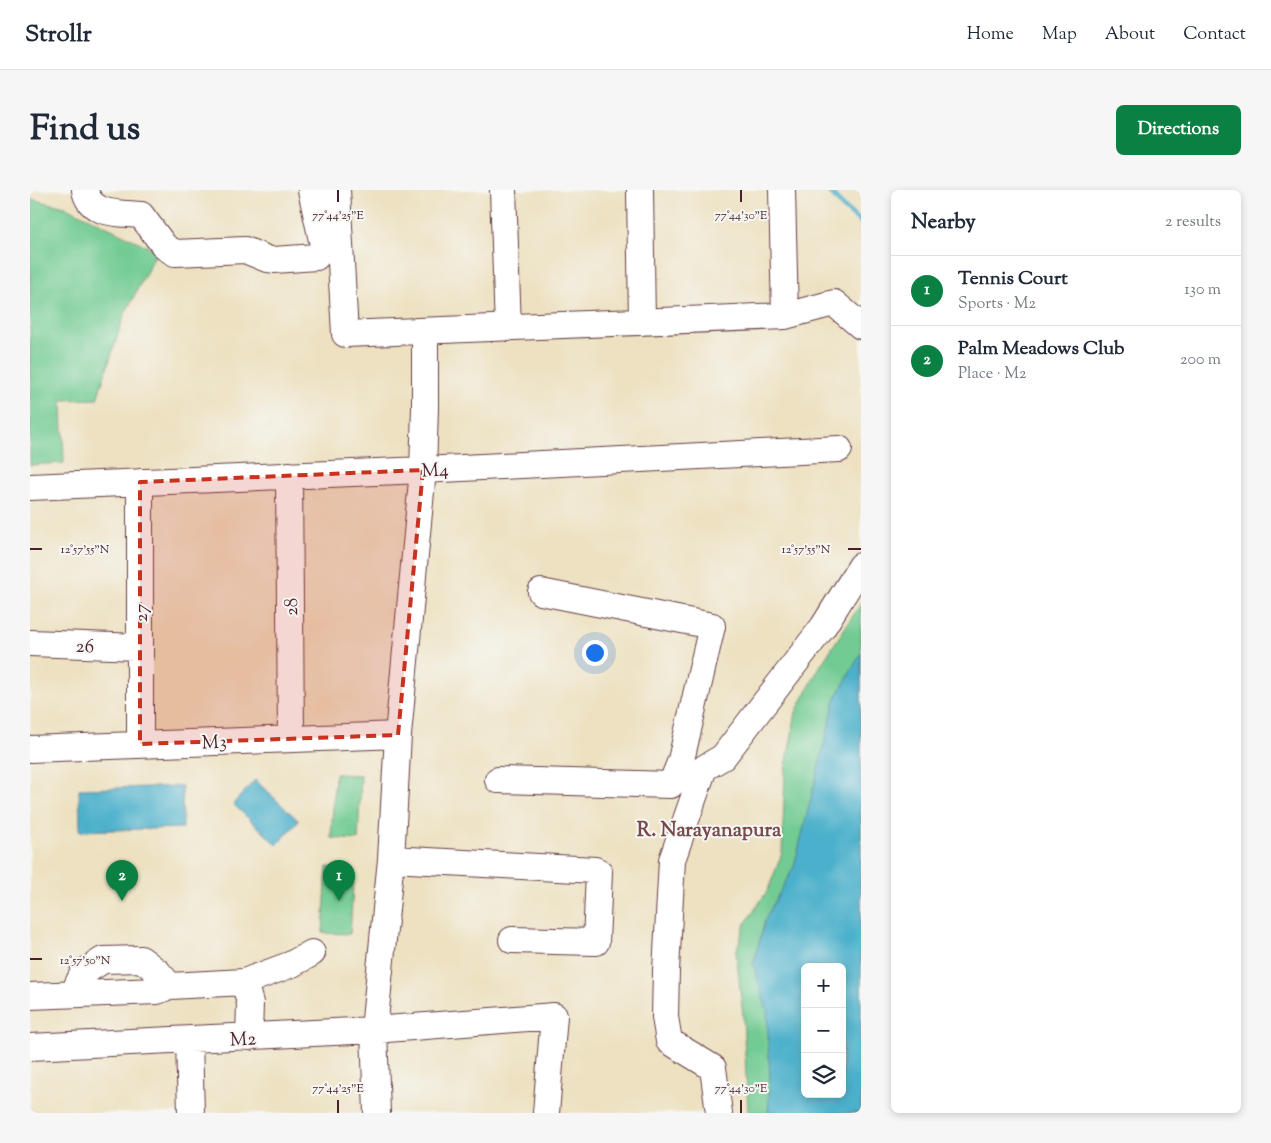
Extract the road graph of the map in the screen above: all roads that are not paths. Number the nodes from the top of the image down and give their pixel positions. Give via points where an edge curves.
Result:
1 (85, 190) edge
2 (311, 190) edge
3 (337, 190) edge
4 (503, 190) edge
5 (640, 190) edge
6 (782, 190) edge
7 (785, 316) junction
8 (642, 322) junction
9 (861, 326) edge
10 (508, 328) junction
11 (425, 331) junction
12 (839, 449) dead end
13 (423, 470) junction
14 (289, 476) junction
15 (140, 482) junction
16 (30, 487) edge
17 (861, 566) edge
18 (540, 592) dead end
19 (30, 643) edge
20 (140, 648) junction
21 (398, 735) junction
22 (291, 738) junction
23 (140, 744) junction
24 (30, 749) edge
25 (693, 764) junction
26 (498, 780) dead end
27 (391, 859) junction
28 (512, 940) dead end
29 (312, 953) dead end
30 (244, 982) junction
31 (30, 996) edge
32 (374, 1030) junction
33 (249, 1037) junction
34 (189, 1040) junction
35 (30, 1047) edge
36 (191, 1113) edge
37 (377, 1113) edge
38 (546, 1113) edge
39 (719, 1113) edge

1 - 2 street via 86,197 102,211 141,215 165,247 175,253 246,250 274,260 316,257 323,250
3 - 11 street via 345,334
4 - 10 street
5 - 8 street
6 - 7 street
7 - 8 street
7 - 9 street via 834,304
8 - 10 street
10 - 11 street
11 - 13 street
12 - 13 street, M4
13 - 14 street, M4
13 - 21 street
14 - 15 street, M4
14 - 22 street, 28
15 - 16 street, M4
15 - 20 street, 27
17 - 25 street via 823,627 722,757
18 - 25 street via 712,626
19 - 20 street, 26
20 - 23 street, 27
21 - 22 street, M3
21 - 27 street
22 - 23 street, M3
23 - 24 street, M3
25 - 26 street via 671,785
25 - 39 street via 672,860 665,1017 669,1041 713,1068
27 - 28 street via 599,872 596,942
27 - 32 street
29 - 30 street
30 - 31 street via 170,986 141,959 103,960 84,973 73,994
30 - 33 street via 250,1003
32 - 33 street, M2
32 - 37 street
32 - 38 street, M2 via 554,1016
33 - 34 street, M2
34 - 35 street, M2
34 - 36 street

